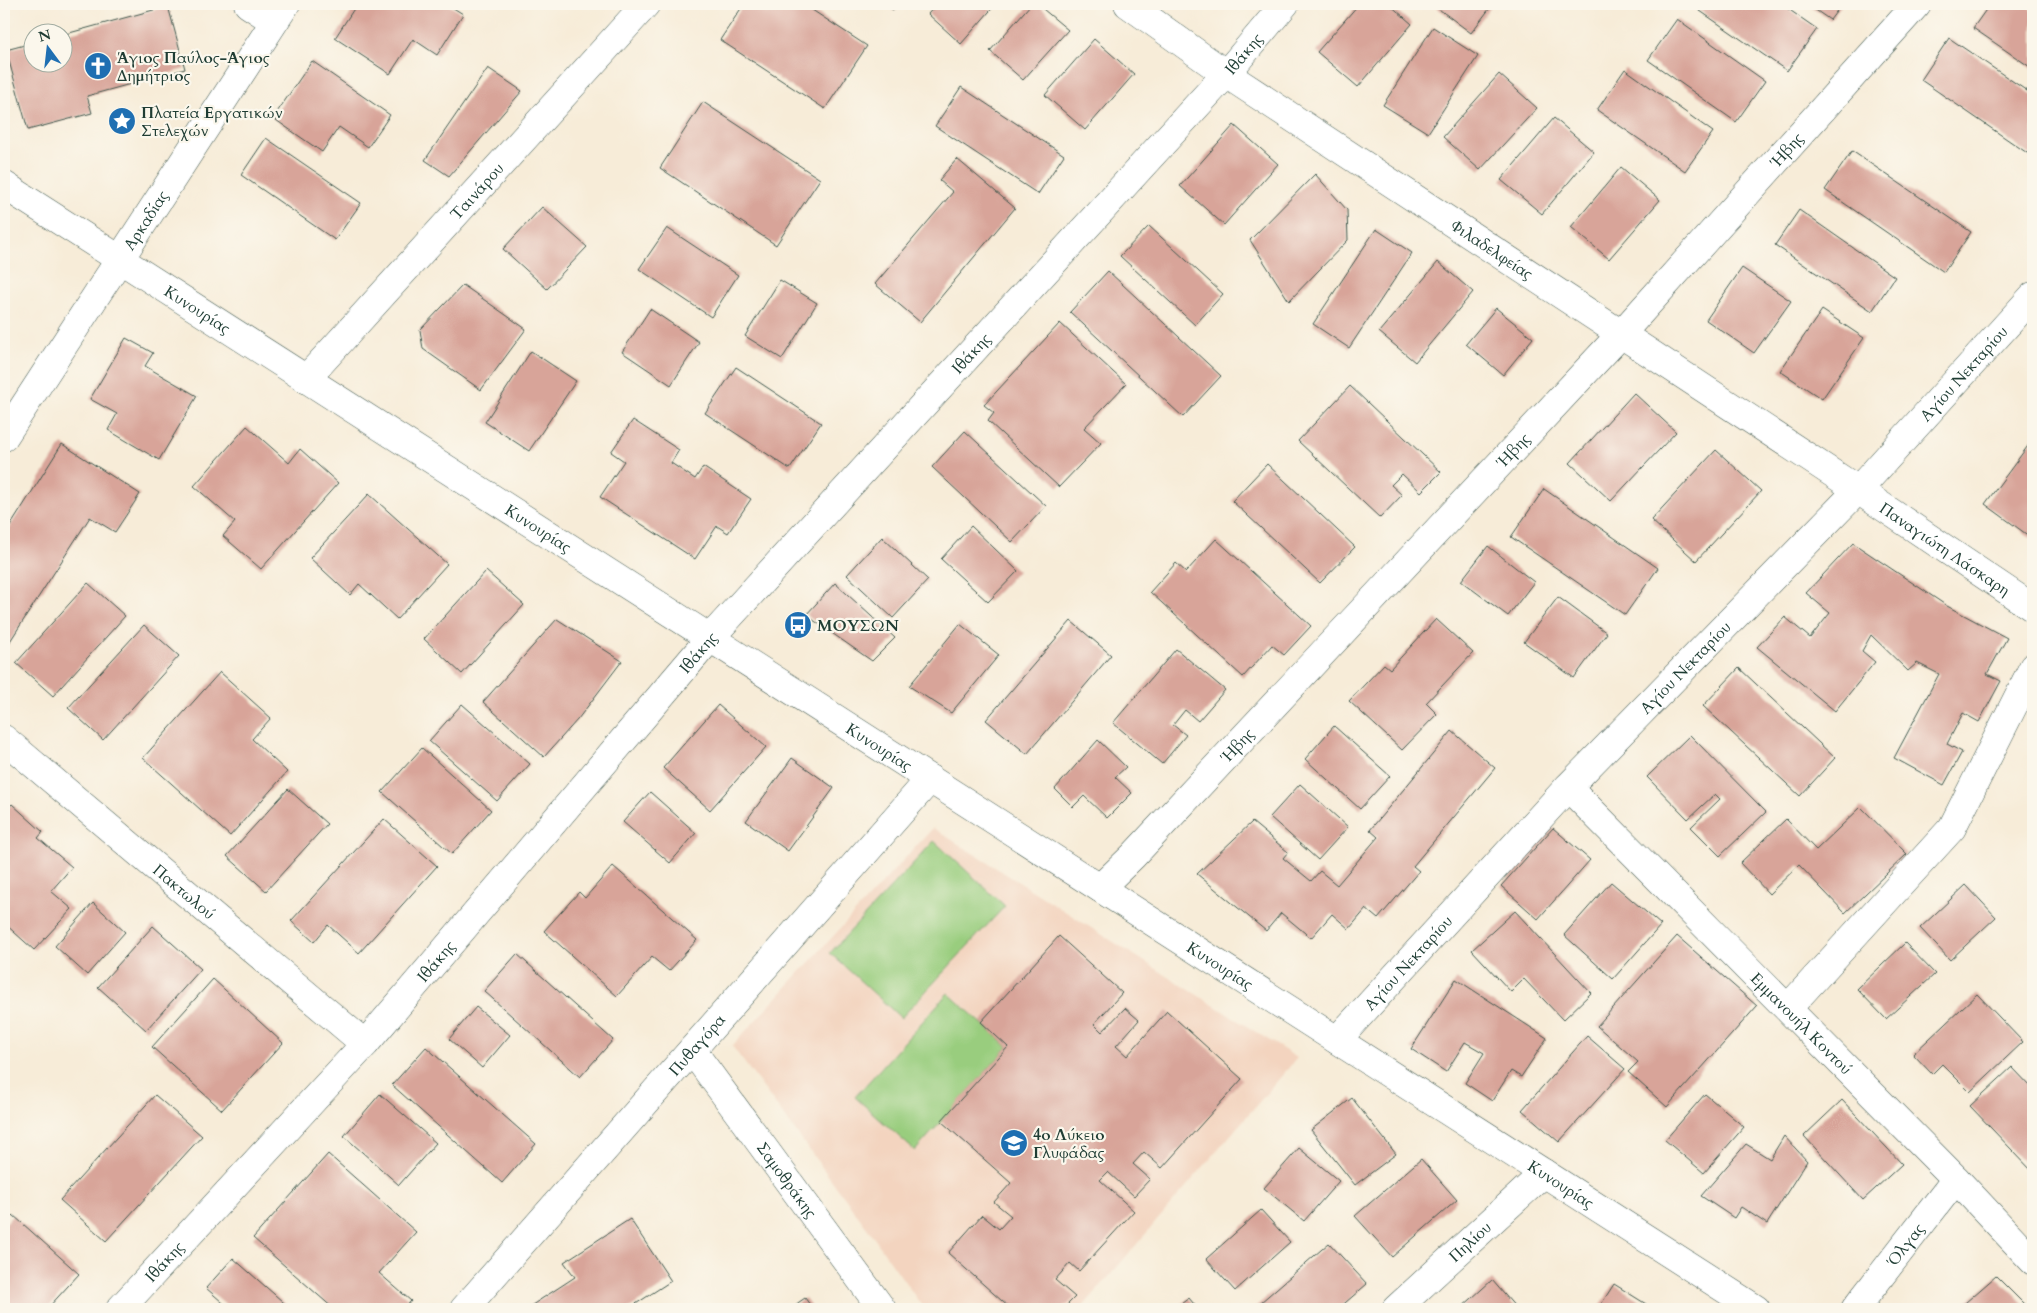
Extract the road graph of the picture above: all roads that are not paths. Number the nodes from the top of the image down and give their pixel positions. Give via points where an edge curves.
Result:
1 (248, 4) edge
2 (646, 4) edge
3 (1128, 4) edge
4 (1285, 4) edge
5 (1917, 4) edge
6 (280, 13) edge
7 (1226, 74) junction
8 (4, 184) edge
9 (120, 259) junction
10 (2033, 296) edge
11 (1621, 334) junction
12 (306, 378) junction
13 (4, 437) edge
14 (1858, 490) junction
15 (2033, 608) edge
16 (710, 638) junction
17 (2033, 667) edge
18 (4, 739) edge
19 (930, 779) junction
20 (1568, 788) junction
21 (1100, 888) junction
22 (1788, 1008) junction
23 (1337, 1040) junction
24 (365, 1044) junction
25 (692, 1050) junction
26 (1544, 1173) junction
27 (1956, 1179) junction
28 (2033, 1261) edge
29 (120, 1309) edge
30 (464, 1309) edge
31 (882, 1309) edge
32 (1396, 1309) edge
33 (1756, 1309) edge
34 (1855, 1309) edge

1 - 6 street
2 - 12 street, Ταινάρου
3 - 7 street, Φιλαδελφείας
4 - 7 street, Ιθάκης
5 - 11 street, Ήβης
6 - 9 street, Αρκαδίας
7 - 11 street, Φιλαδελφείας
7 - 16 street, Ιθάκης
8 - 9 street, Κυνουρίας
9 - 12 street, Κυνουρίας
9 - 13 street, Αρκαδίας
10 - 14 street, Αγίου Νεκταρίου
11 - 14 street, Φιλαδελφείας
11 - 21 street, Ήβης
12 - 16 street, Κυνουρίας
14 - 15 street, Παναγιώτη Λάσκαρη
14 - 20 street, Αγίου Νεκταρίου
16 - 19 street, Κυνουρίας
16 - 24 street, Ιθάκης
17 - 22 street via 1952,828
18 - 24 street, Πακτωλού
19 - 21 street, Κυνουρίας
19 - 25 street, Πυθαγόρα
20 - 22 street, Εμμανουήλ Κοντού
20 - 23 street, Αγίου Νεκταρίου
21 - 23 street, Κυνουρίας
22 - 27 street, Εμμανουήλ Κοντού
23 - 26 street, Κυνουρίας
24 - 29 street, Ιθάκης
25 - 30 street, Πυθαγόρα
25 - 31 street, Σαμοθράκης
26 - 32 street, Πηλίου
26 - 33 street, Κυνουρίας
27 - 28 street, Εμμανουήλ Κοντού
27 - 34 street, Όλγας

